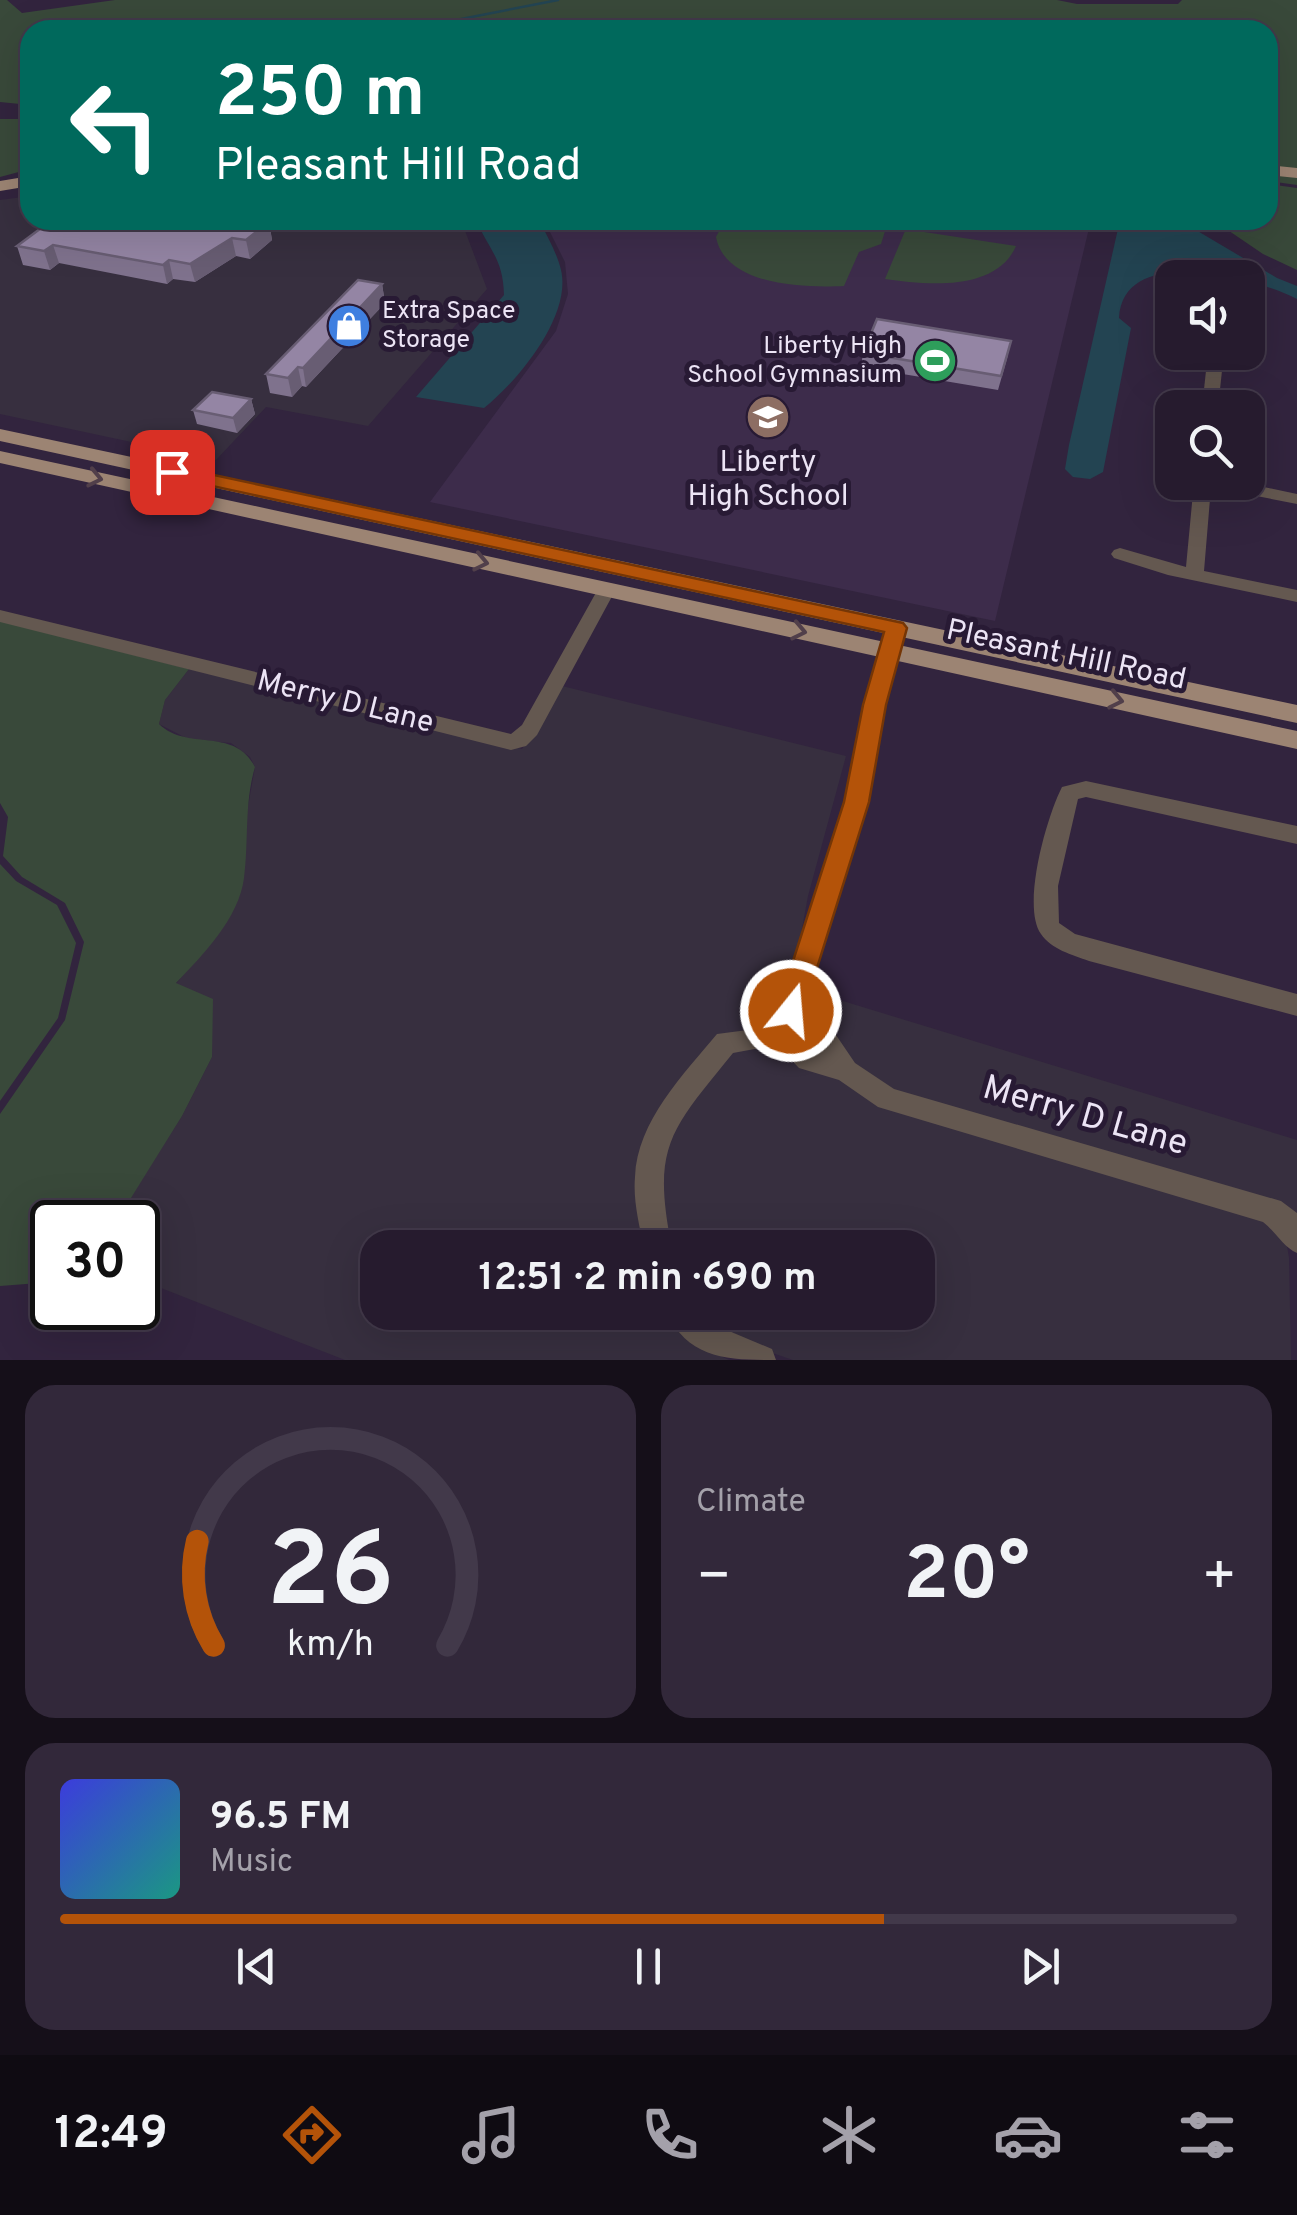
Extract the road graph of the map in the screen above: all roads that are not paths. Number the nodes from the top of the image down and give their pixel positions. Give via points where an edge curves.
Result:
1 (0, 435) edge
2 (0, 457) edge
3 (1265, 493) edge
4 (1297, 499) edge
5 (1201, 500) edge
6 (1120, 554) dead end
7 (1194, 575) junction
8 (676, 580) junction
9 (607, 589) junction
10 (1297, 596) edge
11 (0, 616) edge
12 (892, 639) junction
13 (1297, 714) edge
14 (1297, 740) edge
15 (1297, 835) edge
16 (1297, 1005) edge
17 (786, 1021) junction
18 (655, 1230) edge
19 (1297, 1239) edge
20 (697, 1330) edge
21 (761, 1360) edge

1 - 8 main road, Pleasant Hill Road
2 -> 9 main road, Pleasant Hill Road
3 - 4 street
5 - 7 street
6 - 7 street
7 - 10 street
8 - 9 main road
8 - 12 main road, Pleasant Hill Road
9 - 11 street, Merry D Lane via 530,730 511,742
9 -> 12 main road, Pleasant Hill Road
12 - 13 main road, Pleasant Hill Road
12 -> 14 main road, Pleasant Hill Road
12 - 17 street via 856,802
15 - 16 street via 1086,788 1070,794 1063,807 1045,907 1048,927 1089,951
17 - 18 street via 765,1041 726,1042 670,1118 649,1162
17 - 19 street, Merry D Lane via 808,1060 846,1072 887,1099 1271,1211
20 - 21 street

